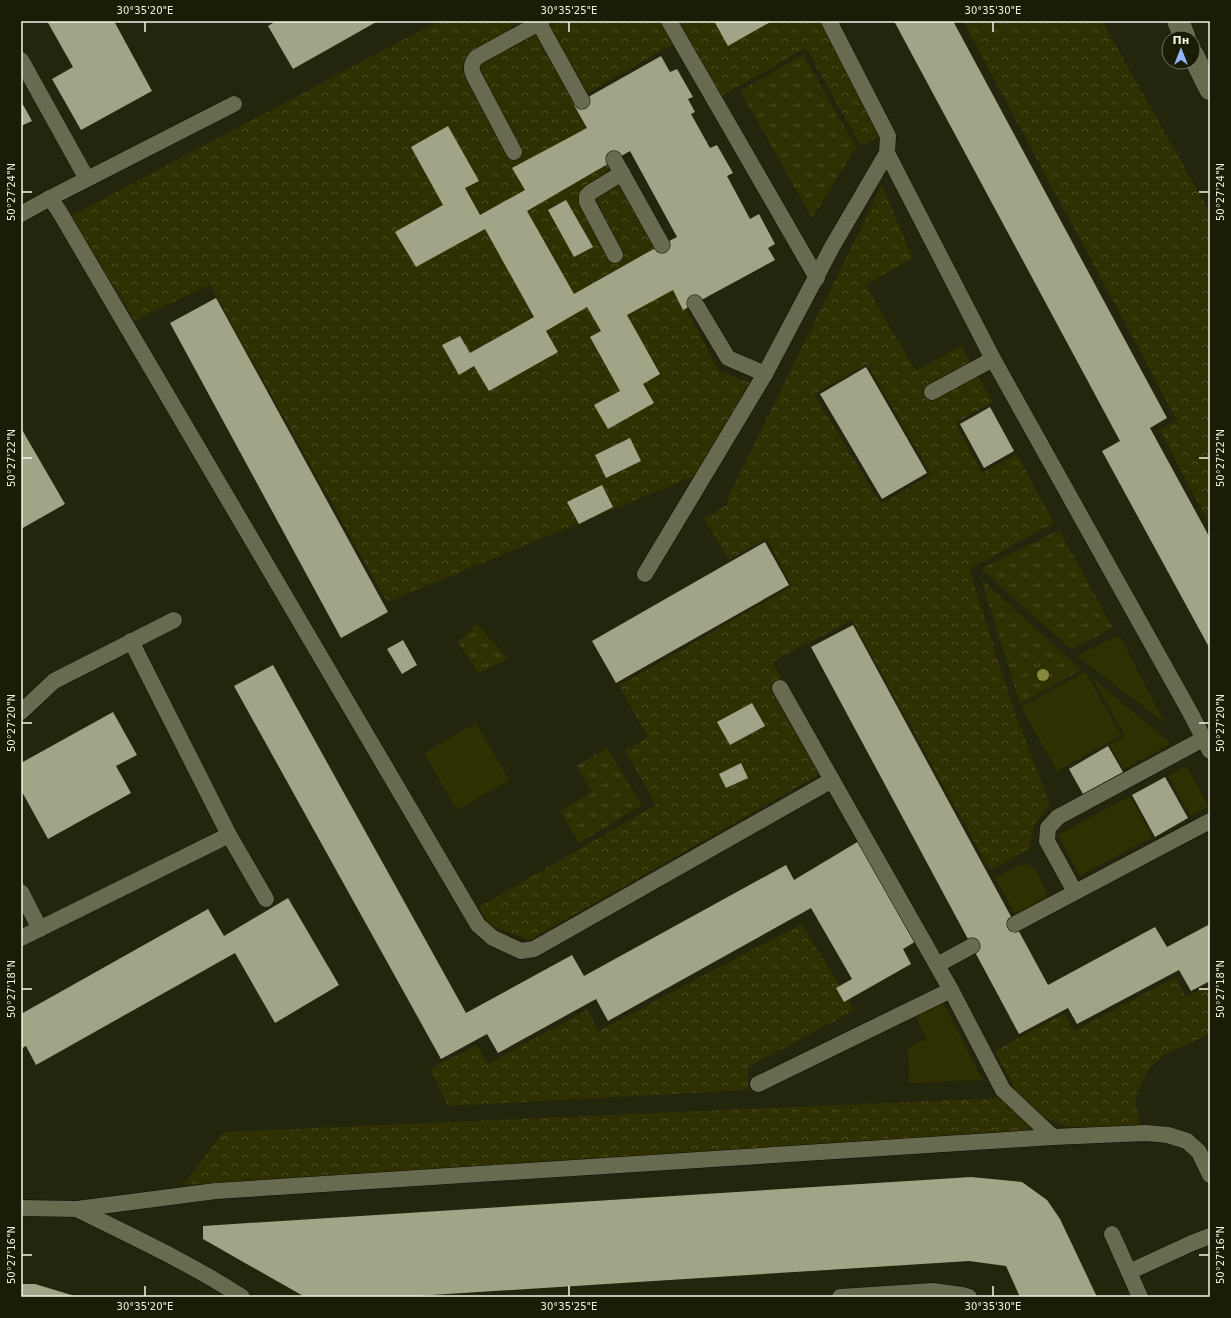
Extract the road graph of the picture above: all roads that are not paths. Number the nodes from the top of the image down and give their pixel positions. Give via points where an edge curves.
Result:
1 (669, 21) edge
2 (829, 21) edge
3 (540, 22) edge
4 (21, 60) edge
5 (1200, 70) edge
6 (1210, 89) edge
7 (582, 101) dead end
8 (234, 104) dead end
9 (514, 152) dead end
10 (887, 153) junction
11 (87, 179) junction
12 (50, 198) junction
13 (21, 214) edge
14 (662, 245) dead end
15 (615, 255) dead end
16 (817, 278) junction
17 (695, 303) dead end
18 (993, 359) junction
19 (765, 374) junction
20 (932, 392) dead end
21 (645, 574) dead end
22 (174, 620) dead end
23 (131, 641) junction
24 (780, 688) dead end
25 (21, 712) edge
26 (1207, 745) edge
27 (832, 780) junction
28 (1210, 821) edge
29 (229, 835) junction
30 (21, 892) edge
31 (1075, 892) junction
32 (266, 899) dead end
33 (1015, 924) dead end
34 (40, 929) junction
35 (21, 938) edge
36 (972, 946) dead end
37 (937, 965) junction
38 (951, 990) junction
39 (758, 1084) dead end
40 (1053, 1137) junction
41 (1210, 1175) edge
42 (21, 1208) edge
43 (77, 1209) junction
44 (1112, 1234) dead end
45 (1210, 1236) edge
46 (1129, 1272) junction
47 (242, 1297) edge
48 (840, 1297) edge
49 (969, 1297) edge
50 (1140, 1297) edge

1 - 16 lane
2 - 10 lane via 888,136
3 - 7 lane
3 - 9 lane via 472,62 474,76
4 - 11 lane
5 - 6 main road
8 - 11 lane
10 - 16 lane via 832,247
10 - 18 lane
11 - 12 lane
12 - 13 lane
12 - 27 lane via 478,925 493,938 521,951 534,949
14 - 15 lane via 618,166 587,196 587,202
16 - 19 lane
17 - 19 lane via 728,358
18 - 20 lane
18 - 26 lane
19 - 21 lane
22 - 23 lane
23 - 25 lane via 54,681
23 - 29 lane
24 - 27 lane
26 - 31 lane via 1058,817 1048,828 1048,841
27 - 37 lane
28 - 31 lane
29 - 32 lane
29 - 34 lane
30 - 34 lane
31 - 33 lane
34 - 35 lane
36 - 37 lane
37 - 38 lane
38 - 39 lane
38 - 40 lane via 1003,1090
40 - 41 lane via 1146,1133 1168,1135 1187,1141 1199,1152
40 - 43 lane via 216,1191
42 - 43 lane
43 - 47 lane via 162,1251
44 - 46 lane
45 - 46 lane
46 - 50 lane
48 - 49 lane via 933,1291

